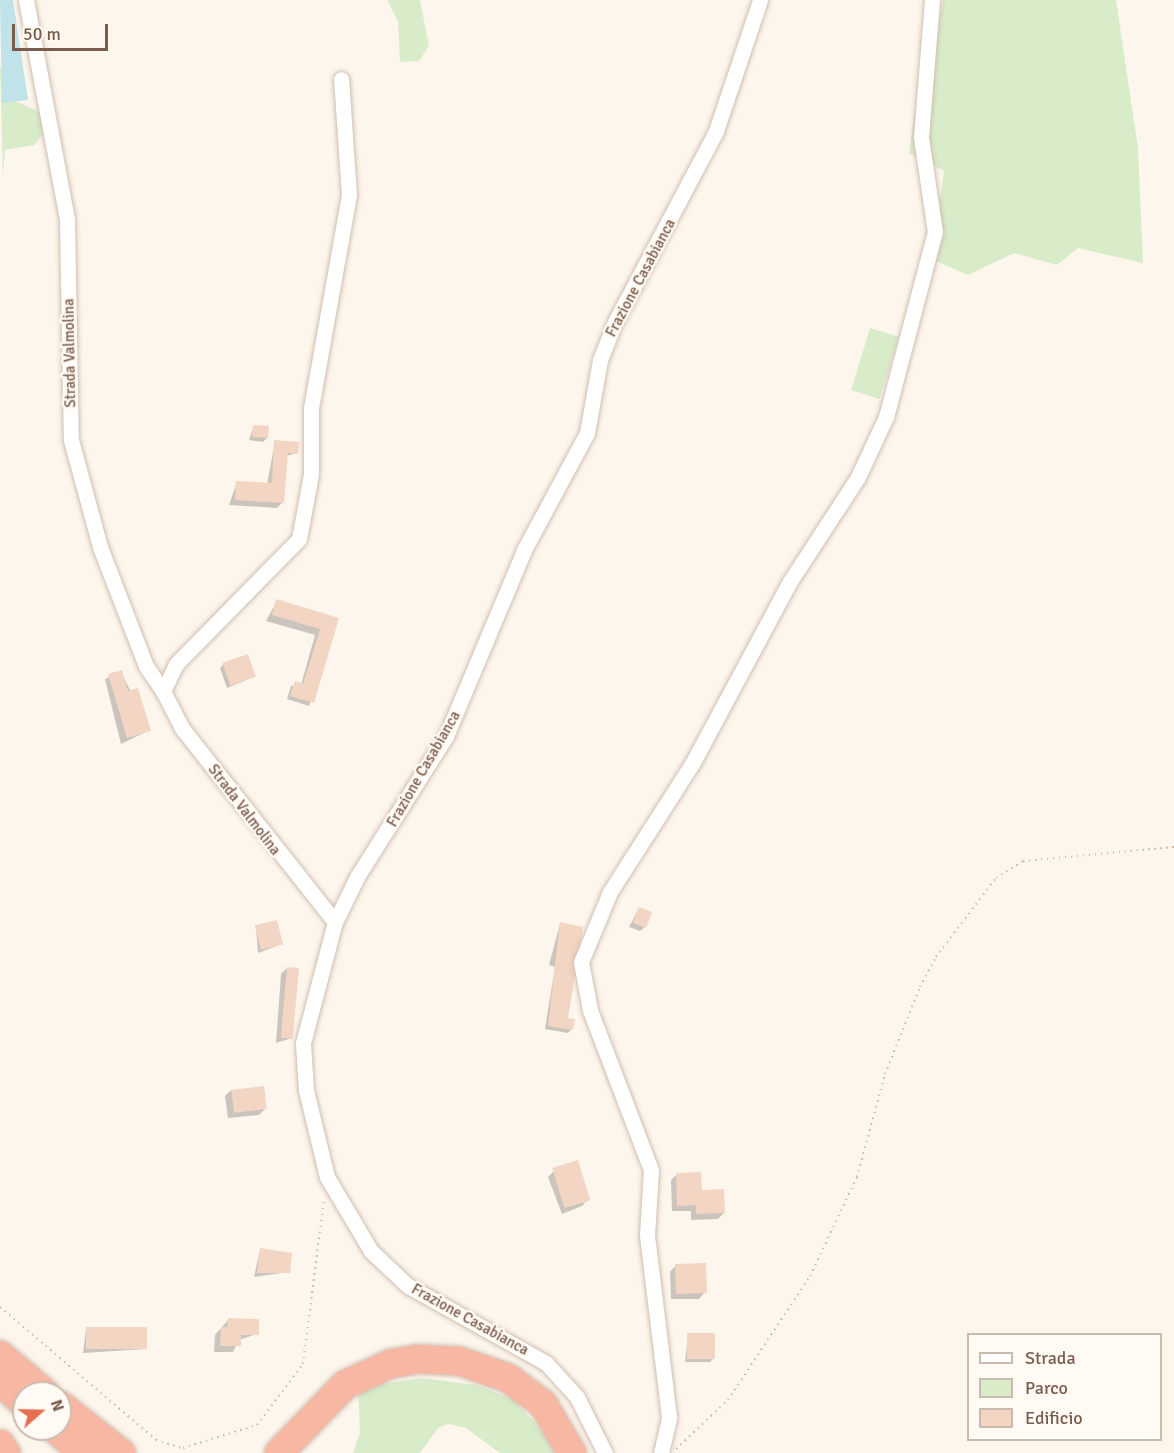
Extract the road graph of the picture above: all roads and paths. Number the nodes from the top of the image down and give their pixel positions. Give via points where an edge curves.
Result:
1 (26, 0) edge
2 (760, 0) edge
3 (932, 0) edge
4 (340, 79) dead end
5 (163, 691) junction
6 (1174, 848) edge
7 (335, 922) junction
8 (327, 1178) junction
9 (0, 1307) edge
10 (0, 1355) edge
11 (31, 1381) edge
12 (0, 1382) edge
13 (12, 1392) edge
14 (72, 1414) edge
15 (70, 1441) edge
16 (0, 1444) edge
17 (6, 1453) edge
18 (84, 1453) edge
19 (121, 1453) edge
20 (279, 1453) edge
21 (572, 1453) edge
22 (605, 1453) edge
23 (661, 1453) edge
24 (672, 1453) edge

1 - 5 street, Strada Valmolina via 67,220 71,440 100,548 146,666
2 - 7 street, Frazione Casabianca via 716,131 615,322 600,360 587,433 524,550 446,736 357,877
3 - 23 street via 921,137 935,232 886,417 858,477 789,584 686,773 610,892 581,962 590,1010 651,1170 647,1235 669,1417
4 - 5 street via 349,195 311,408 311,474 299,539 203,644 176,664
5 - 7 street, Strada Valmolina via 188,736
6 - 24 path via 1023,861 996,878 936,957 920,987 885,1074 857,1177 810,1276 728,1400
7 - 8 street, Frazione Casabianca via 312,991 303,1043 306,1090
8 - 9 path via 303,1364 257,1425 183,1448 156,1440
8 - 22 street, Frazione Casabianca via 371,1251 408,1286 546,1363 577,1397
10 - 11 highway
12 - 13 highway
14 - 19 highway
15 - 18 highway
16 - 17 highway
20 - 21 highway via 345,1385 390,1364 417,1359 459,1361 508,1378 543,1404

